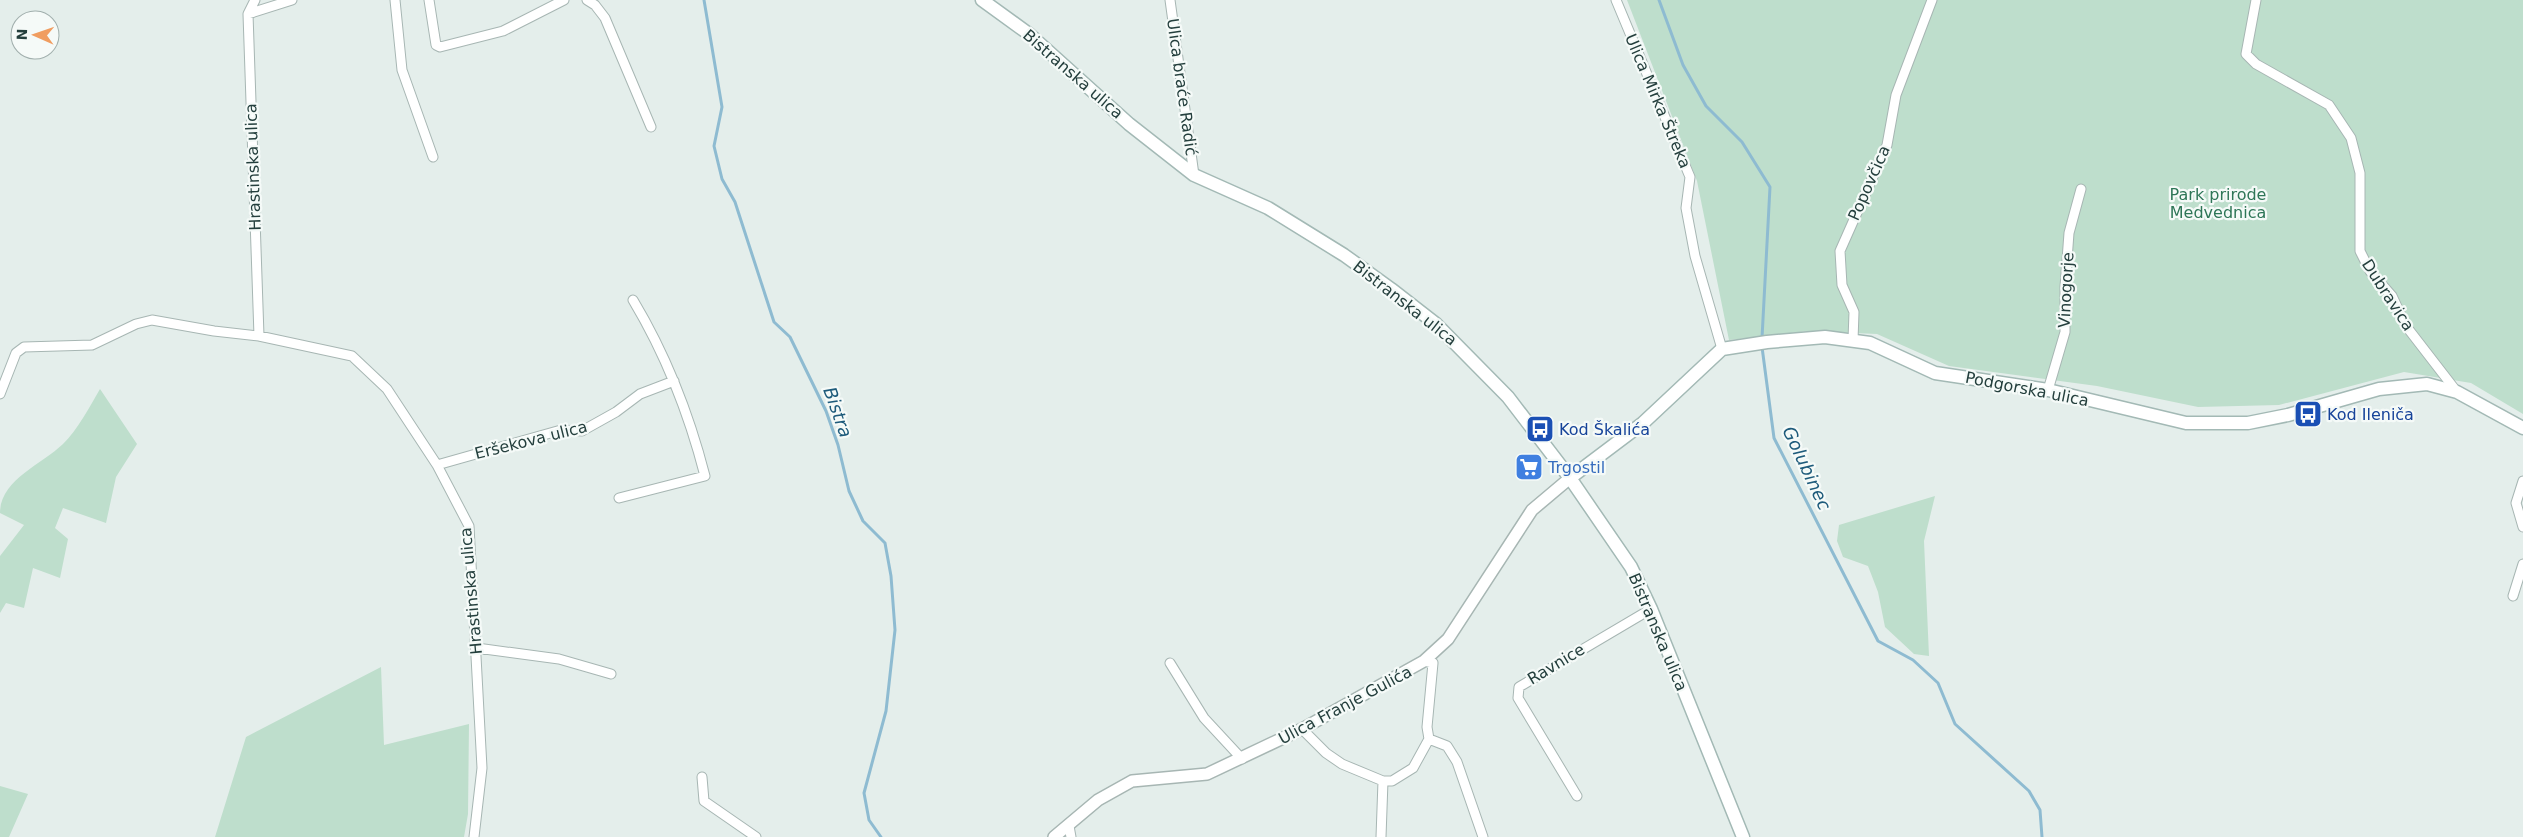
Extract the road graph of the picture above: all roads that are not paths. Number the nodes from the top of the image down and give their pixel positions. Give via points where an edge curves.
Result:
1 (256, 0) edge
2 (292, 0) edge
3 (395, 0) edge
4 (429, 0) edge
5 (564, 0) edge
6 (587, 0) edge
7 (982, 0) edge
8 (1170, 0) edge
9 (1616, 0) edge
10 (1932, 0) edge
11 (2256, 0) edge
12 (248, 14) junction
13 (651, 127) dead end
14 (433, 157) dead end
15 (1194, 175) junction
16 (2081, 189) dead end
17 (633, 300) dead end
18 (259, 336) junction
19 (1853, 340) junction
20 (1722, 349) junction
21 (674, 381) junction
22 (2048, 390) junction
23 (2457, 392) junction
24 (0, 394) edge
25 (2523, 428) edge
26 (437, 465) junction
27 (1570, 478) junction
28 (2523, 481) edge
29 (619, 498) dead end
30 (2523, 527) edge
31 (2523, 564) edge
32 (2513, 596) dead end
33 (1651, 609) junction
34 (476, 648) junction
35 (1424, 661) junction
36 (1170, 663) dead end
37 (610, 674) dead end
38 (1302, 730) junction
39 (1429, 740) junction
40 (1242, 759) junction
41 (702, 777) dead end
42 (1383, 781) junction
43 (1577, 796) dead end
44 (1070, 832) edge
45 (474, 837) edge
46 (756, 837) edge
47 (1054, 837) edge
48 (1380, 837) edge
49 (1483, 837) edge
50 (1743, 837) edge

1 - 12 street
2 - 12 street
3 - 14 street via 402,70
4 - 5 street via 436,45 440,47 502,31
6 - 13 street via 605,18
7 - 15 main road, Bistranska ulica via 1029,34 1129,124
8 - 15 street, Ulica braće Radić
9 - 20 street, Ulica Mirka Štreka via 1690,177 1686,208 1695,256
10 - 19 street, Popovčica via 1896,95 1887,145 1840,251 1842,284 1854,312
11 - 23 street, Dubravica via 2246,54 2256,64 2329,105 2351,138 2360,173 2360,251 2370,271 2392,296 2406,326
12 - 18 street, Hrastinska ulica
15 - 27 main road, Bistranska ulica via 1268,208 1344,255 1436,324 1508,397
16 - 22 street, Vinogorje via 2069,233 2065,332
17 - 21 street
18 - 24 street, Hrastinska ulica via 152,320 92,345 24,347 16,353
18 - 26 street, Hrastinska ulica via 352,356 387,389
19 - 20 main road, Podgorska ulica via 1825,337
19 - 22 main road, Podgorska ulica via 1885,349 1935,373
20 - 27 main road via 1643,423
21 - 26 street, Eršekova ulica via 640,394 582,431 561,430
21 - 29 street via 705,476
22 - 23 main road, Podgorska ulica via 2205,425 2248,423 2288,415 2379,389 2427,384
23 - 25 main road, Podgorska ulica
26 - 34 street, Hrastinska ulica via 469,526
27 - 33 main road, Bistranska ulica via 1631,567
27 - 35 street, Ulica Franje Gulića via 1532,510 1448,639
28 - 30 street via 2516,502
31 - 32 street
33 - 43 street, Ravnice via 1519,687 1518,698
33 - 50 main road, Bistranska ulica
34 - 37 street via 559,659
34 - 45 street, Hrastinska ulica via 482,768
35 - 38 street, Ulica Franje Gulića
35 - 39 street via 1433,663 1427,727
36 - 40 street via 1204,718
38 - 40 street, Ulica Franje Gulića
38 - 42 street via 1342,764
39 - 42 street via 1413,768 1392,781
39 - 49 street via 1447,746 1457,762
40 - 44 street, Ulica Franje Gulića via 1207,774 1132,781 1098,800
41 - 46 street via 704,801
42 - 48 street
44 - 47 street, Ulica Franje Gulića

